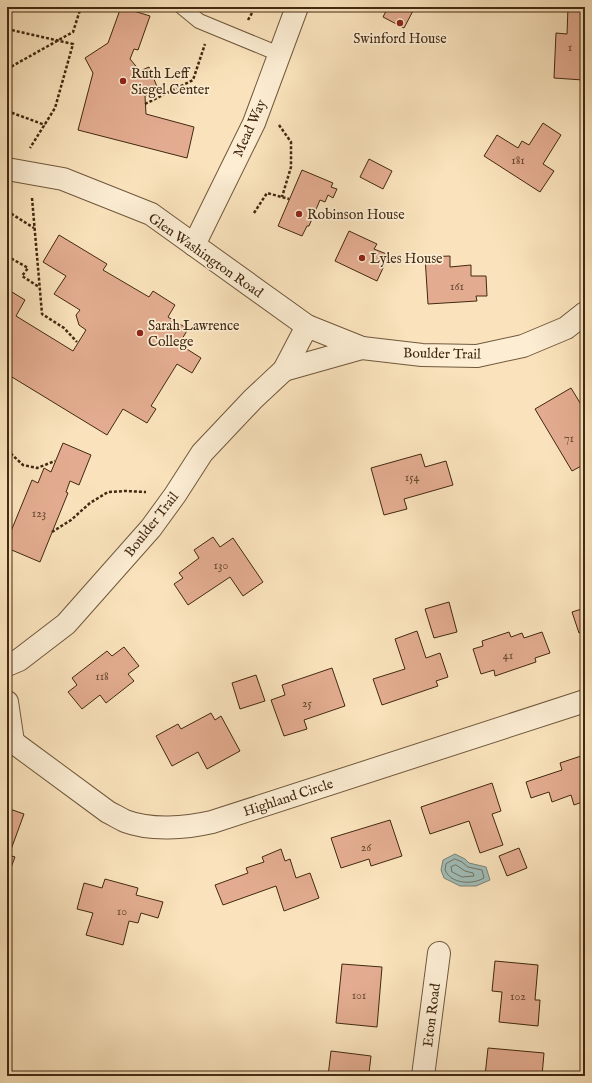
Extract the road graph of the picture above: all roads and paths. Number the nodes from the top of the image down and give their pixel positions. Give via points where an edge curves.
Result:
1 (81, 7) edge
2 (182, 7) edge
3 (297, 7) edge
4 (211, 26) junction
5 (7, 29) edge
6 (58, 41) junction
7 (279, 54) junction
8 (7, 69) edge
9 (145, 104) dead end
10 (7, 111) edge
11 (276, 121) dead end
12 (44, 125) junction
13 (7, 169) edge
14 (30, 174) junction
15 (282, 197) junction
16 (289, 199) dead end
17 (7, 211) edge
18 (254, 213) dead end
19 (35, 228) junction
20 (194, 245) junction
21 (7, 256) edge
22 (40, 287) junction
23 (585, 313) edge
24 (307, 326) junction
25 (77, 342) dead end
26 (362, 348) junction
27 (284, 370) junction
28 (7, 450) edge
29 (55, 461) dead end
30 (175, 495) junction
31 (52, 532) dead end
32 (7, 666) edge
33 (585, 701) edge
34 (7, 702) edge
35 (10, 742) edge
36 (439, 953) dead end
37 (423, 1076) edge

1 - 6 path via 73,32
2 - 4 lane via 199,21
3 - 7 street, Mead Way
4 - 7 lane
4 - 9 path via 193,80
5 - 6 path
6 - 8 path
6 - 12 path via 73,44 55,108
7 - 20 street, Mead Way via 254,123
10 - 12 path
11 - 15 path via 291,142 291,167
12 - 14 path via 30,149
13 - 14 street, Glen Washington Road
14 - 19 path
14 - 20 street, Glen Washington Road via 63,179 151,214
15 - 16 path
15 - 18 path via 267,193
17 - 19 path
19 - 22 path
20 - 24 street, Glen Washington Road
21 - 22 path via 28,268 22,276
22 - 25 path via 42,314 64,328
23 - 26 street, Boulder Trail via 566,328 523,346 476,356 422,355
24 - 26 street, Boulder Trail
24 - 27 street, Boulder Trail
26 - 27 street, Boulder Trail
27 - 30 street, Boulder Trail via 202,453
28 - 29 path via 23,465 37,468
30 - 31 path via 160,492 108,492
30 - 32 street, Boulder Trail via 151,528 66,624 19,660
33 - 35 street, Highland Circle via 212,822 176,828 145,826 125,821 108,812
34 - 35 street
36 - 37 street, Eton Road

